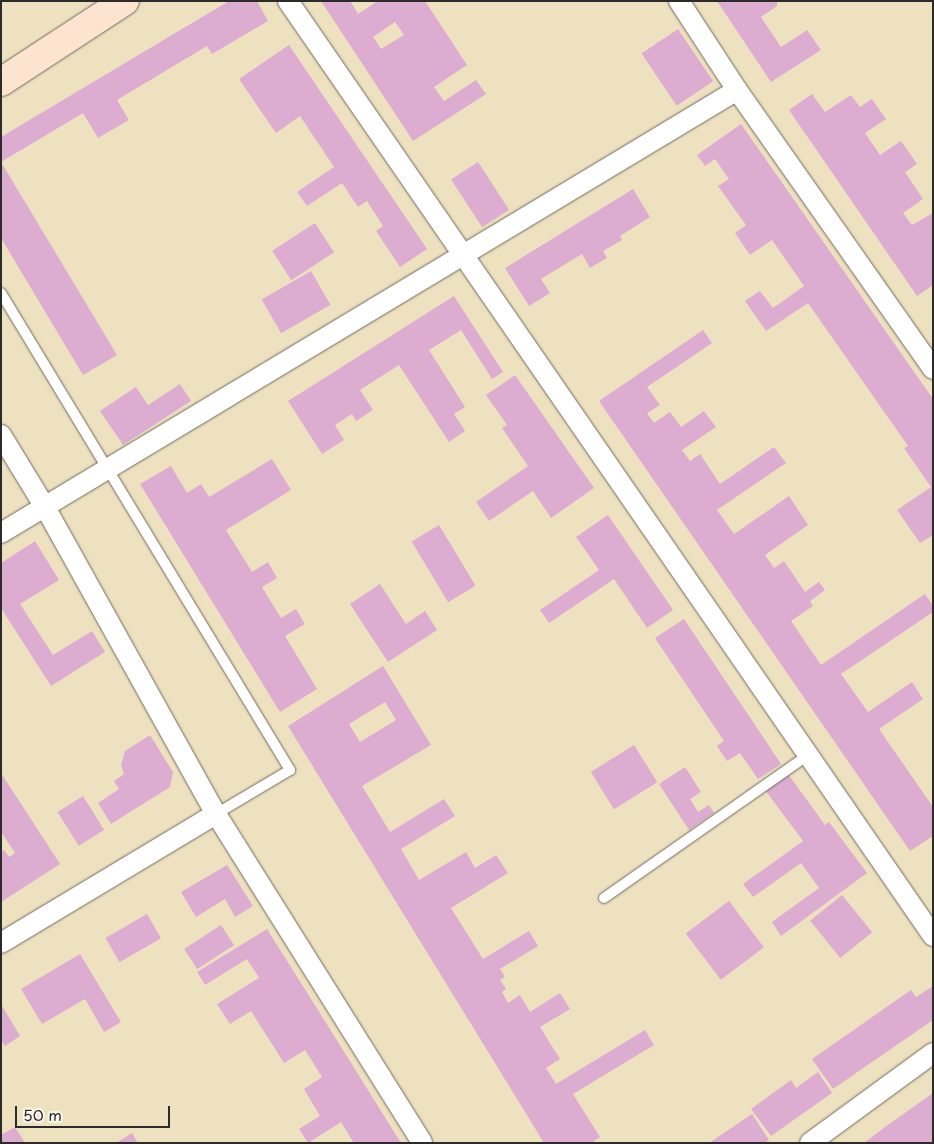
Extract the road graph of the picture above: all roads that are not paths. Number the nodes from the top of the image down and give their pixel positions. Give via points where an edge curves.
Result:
1 (125, 1) edge
2 (288, 1) edge
3 (679, 1) edge
4 (1, 82) edge
5 (737, 90) junction
6 (465, 254) junction
7 (1, 293) edge
8 (933, 369) edge
9 (1, 435) edge
10 (108, 469) junction
11 (45, 507) junction
12 (1, 533) edge
13 (808, 755) junction
14 (216, 814) junction
15 (604, 898) dead end
16 (933, 936) edge
17 (1, 943) edge
18 (933, 1053) edge
19 (422, 1143) edge
20 (810, 1143) edge

1 - 4 street
2 - 6 street
3 - 5 street
5 - 6 street
5 - 8 street
6 - 10 street
6 - 13 street
7 - 10 lane
9 - 11 street
10 - 11 street
10 - 14 lane via 290,770
11 - 12 street
11 - 14 street
13 - 15 lane
13 - 16 street
14 - 17 street
14 - 19 street
18 - 20 street

